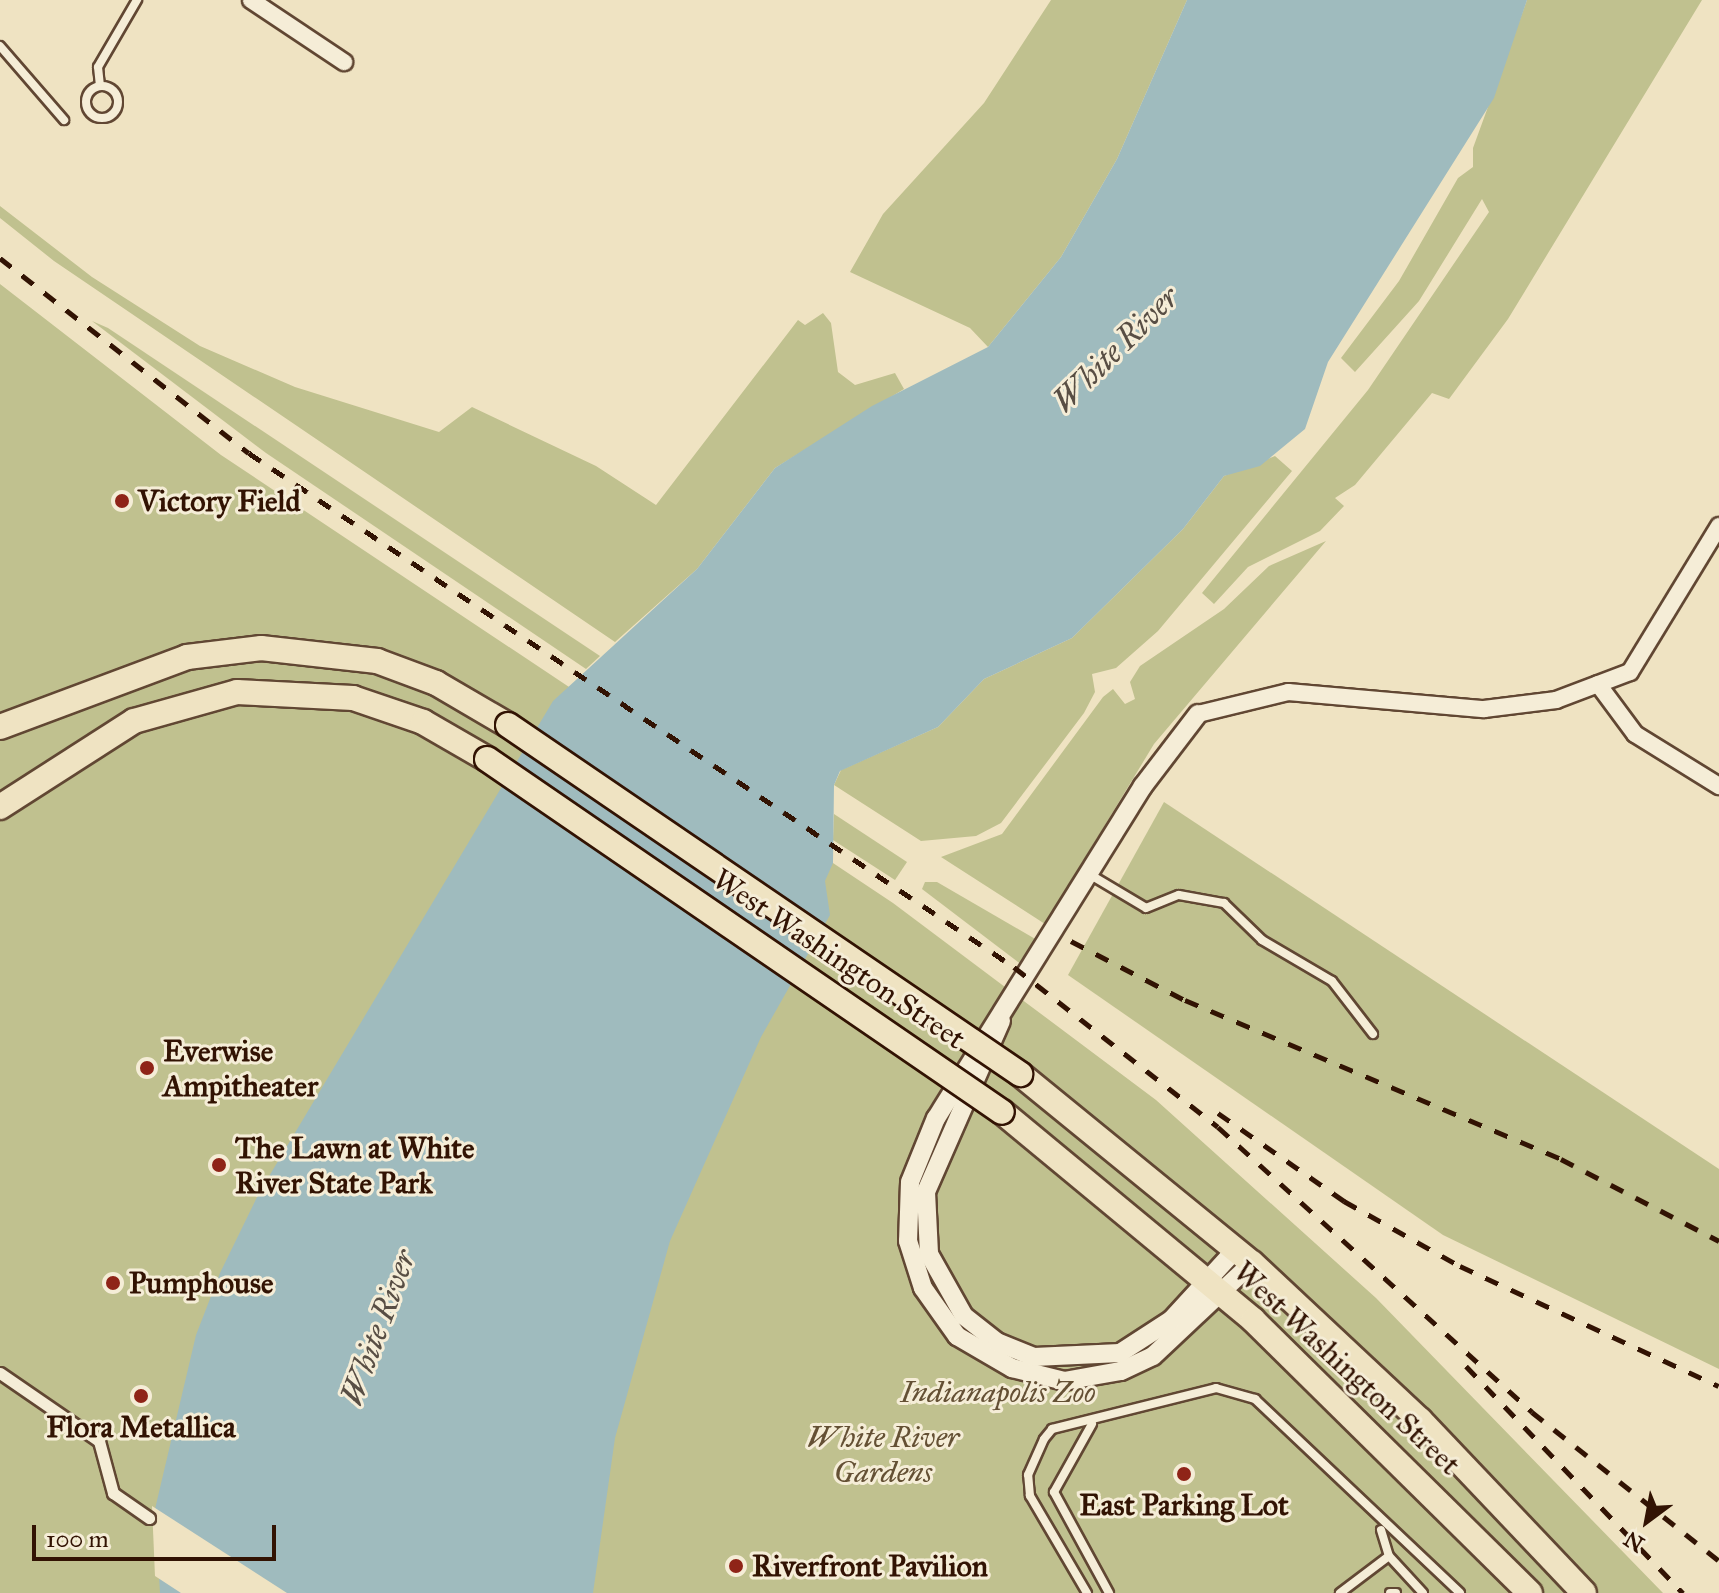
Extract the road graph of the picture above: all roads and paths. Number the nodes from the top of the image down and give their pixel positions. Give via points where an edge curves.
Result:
1 (137, 0) edge
2 (251, 0) edge
3 (0, 46) edge
4 (344, 62) dead end
5 (100, 86) dead end
6 (64, 120) dead end
7 (1719, 526) edge
8 (1598, 684) junction
9 (1198, 714) joint
10 (0, 727) edge
11 (1719, 786) edge
12 (0, 807) edge
13 (1088, 874) junction
14 (1373, 1034) dead end
15 (1244, 1256) junction
16 (1215, 1287) junction
17 (0, 1373) edge
18 (1092, 1424) junction
19 (149, 1518) dead end
20 (1381, 1530) dead end
21 (1389, 1556) junction
22 (1087, 1593) edge
23 (1109, 1593) edge
24 (1340, 1593) edge
25 (1423, 1593) edge
26 (1460, 1593) edge
27 (1530, 1593) edge
28 (1584, 1593) edge

1 - 5 lane via 98,67
2 - 4 street
3 - 6 lane
7 - 8 street via 1630,672
8 - 9 street via 1556,700 1484,709 1288,692
8 - 11 street via 1635,734
9 - 13 street
10 - 15 main road, West Washington Street, bridge via 187,657 261,648 377,661 436,683 508,725 1020,1074
12 - 16 main road, West Washington Street, bridge via 134,721 237,692 353,698 423,722 487,759 1002,1112
13 - 14 lane via 1146,908 1179,895 1224,903 1262,940 1332,981
13 - 16 street via 1001,1021 926,1192 929,1254 964,1316 997,1342 1034,1357 1091,1360 1149,1337
15 - 16 street
15 - 28 main road, West Washington Street via 1420,1420
16 - 27 main road, West Washington Street via 1394,1453
17 - 19 street via 99,1441 113,1493
18 - 22 lane via 1052,1429 1028,1475 1039,1518
18 - 23 lane via 1054,1492
18 - 26 lane via 1187,1390 1237,1389 1288,1426
20 - 21 lane
21 - 24 lane
21 - 25 lane

